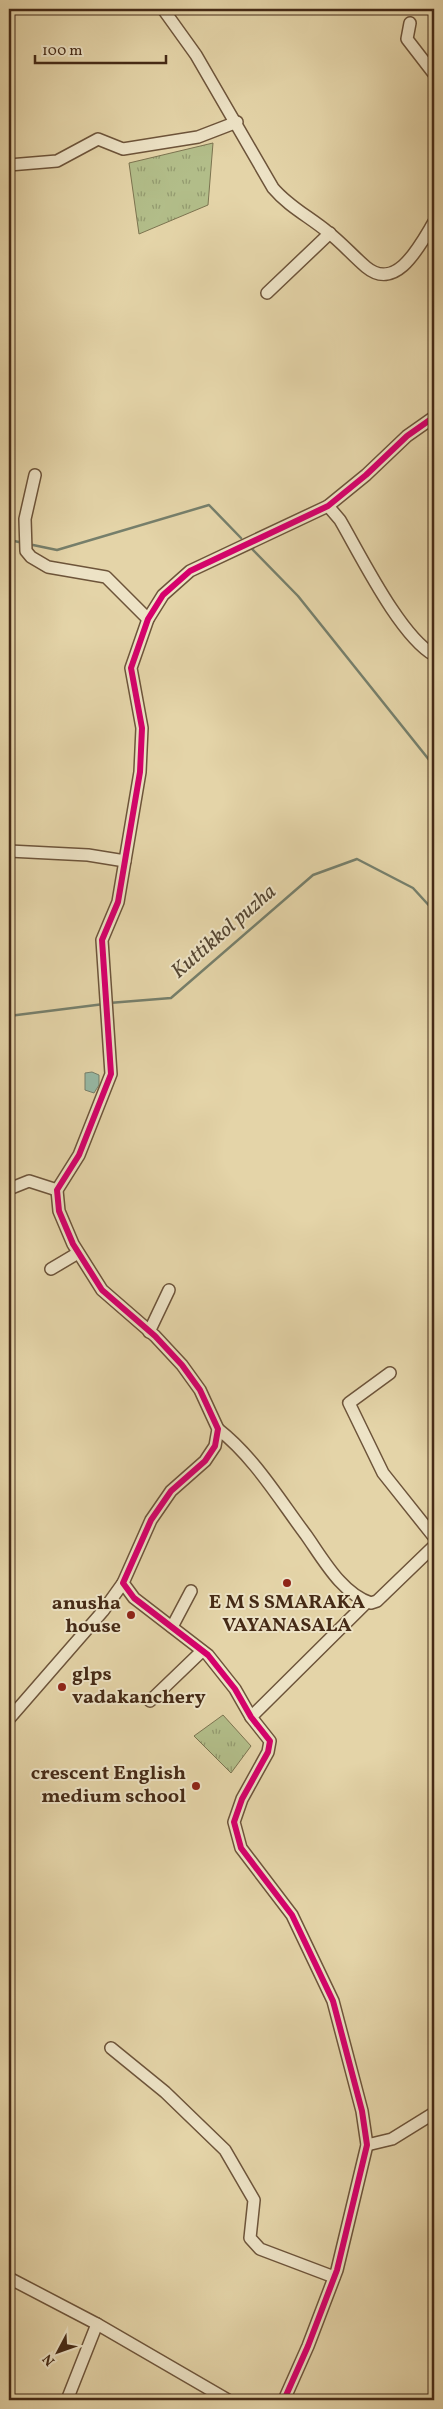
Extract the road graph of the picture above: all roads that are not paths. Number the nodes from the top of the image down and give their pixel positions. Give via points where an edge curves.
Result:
1 (163, 9) edge
2 (410, 23) dead end
3 (434, 74) edge
4 (237, 122) junction
5 (9, 165) edge
6 (434, 222) edge
7 (330, 233) junction
8 (266, 293) dead end
9 (434, 417) edge
10 (35, 475) dead end
11 (328, 506) junction
12 (148, 619) junction
13 (434, 655) edge
14 (9, 851) edge
15 (125, 861) junction
16 (9, 1189) edge
17 (57, 1190) junction
18 (78, 1253) junction
19 (51, 1269) dead end
20 (169, 1290) dead end
21 (149, 1332) junction
22 (390, 1373) dead end
23 (218, 1429) junction
24 (434, 1537) edge
25 (434, 1546) edge
26 (123, 1583) junction
27 (190, 1590) dead end
28 (367, 1602) junction
29 (172, 1627) junction
30 (202, 1650) junction
31 (150, 1701) dead end
32 (251, 1717) junction
33 (9, 1719) edge
34 (111, 2048) dead end
35 (434, 2113) edge
36 (368, 2145) junction
37 (334, 2277) junction
38 (9, 2278) edge
39 (97, 2324) junction
40 (67, 2400) edge
41 (228, 2400) edge
42 (284, 2400) edge

1 - 4 street via 196,54
2 - 3 street via 407,40
4 - 5 street via 198,137 123,149 98,139 57,161
4 - 7 street via 277,193
6 - 7 street via 410,259 388,275 368,268
7 - 8 street
9 - 11 street via 407,436
10 - 12 street via 25,519 26,551 31,558 48,567 106,577
11 - 12 street via 190,571 163,595
11 - 13 street via 340,520 403,625
12 - 15 street via 131,668 142,728 140,772
14 - 15 street via 88,854
15 - 17 street via 118,902 102,940 111,1074 79,1155
16 - 17 street via 29,1181
17 - 18 street via 59,1211
18 - 19 street
18 - 21 street via 102,1290
20 - 21 street
21 - 23 street via 182,1365 212,1413
22 - 24 street via 349,1403 383,1473
23 - 26 street via 215,1446 205,1461 171,1491 151,1520
23 - 28 street via 248,1457 336,1576 356,1597
25 - 28 street via 377,1601
26 - 29 street via 134,1598
26 - 33 street via 103,1611
27 - 29 street
28 - 32 street
29 - 30 street
30 - 31 street
30 - 32 street via 235,1689
32 - 36 street via 270,1741 268,1752 242,1799 234,1822 241,1848 292,1915 333,2001
34 - 37 street via 165,2092 225,2150 254,2200 250,2238 260,2249
35 - 36 street via 392,2139
36 - 37 street
37 - 42 street
38 - 39 street
39 - 40 street
39 - 41 street

